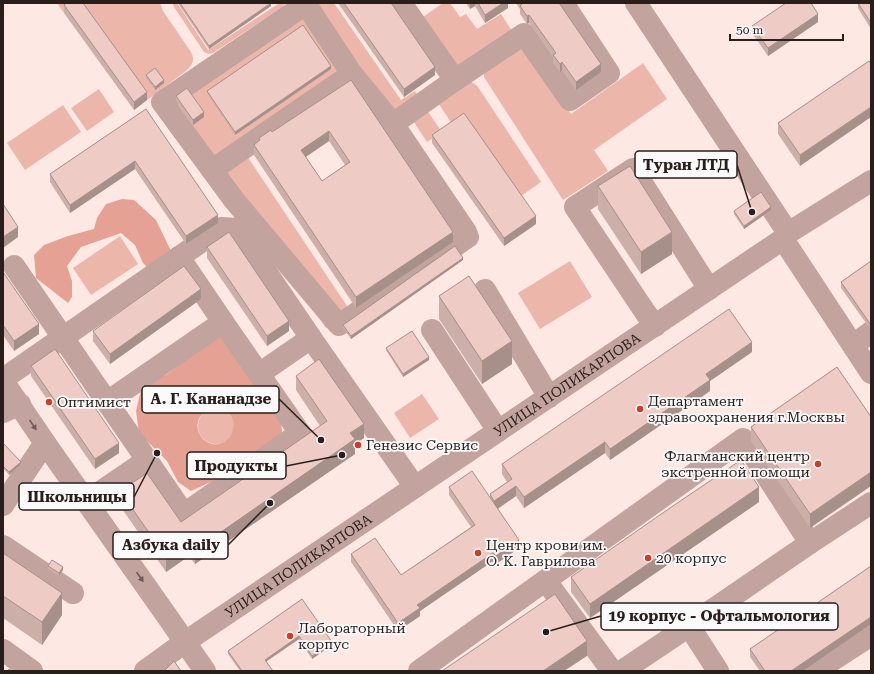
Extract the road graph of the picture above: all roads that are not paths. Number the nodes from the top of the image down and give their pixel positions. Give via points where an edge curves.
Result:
1 (302, 3) edge
2 (305, 3) edge
3 (401, 3) edge
4 (563, 3) edge
5 (636, 3) edge
6 (352, 74) junction
7 (455, 80) junction
8 (393, 124) junction
9 (212, 170) junction
10 (871, 181) edge
11 (234, 200) junction
12 (231, 229) junction
13 (785, 236) junction
14 (179, 257) junction
15 (14, 266) dead end
16 (709, 289) junction
17 (485, 290) dead end
18 (223, 322) junction
19 (655, 326) junction
20 (432, 330) dead end
21 (871, 332) edge
22 (63, 337) junction
23 (311, 338) junction
24 (853, 345) junction
25 (871, 373) edge
26 (259, 374) junction
27 (3, 380) edge
28 (549, 397) junction
29 (107, 402) junction
30 (11, 408) edge
31 (498, 431) junction
32 (45, 443) junction
33 (147, 460) junction
34 (415, 487) junction
35 (87, 501) junction
36 (871, 503) edge
37 (3, 505) edge
38 (810, 543) junction
39 (3, 546) edge
40 (546, 581) junction
41 (73, 593) dead end
42 (689, 626) junction
43 (871, 635) edge
44 (185, 642) junction
45 (3, 650) edge
46 (32, 671) edge
47 (145, 671) edge
48 (205, 671) edge
49 (419, 671) edge
50 (612, 671) edge
51 (622, 671) edge
52 (718, 671) edge
53 (816, 671) edge

1 - 9 street via 300,8 162,102
2 - 6 street
3 - 7 street
4 - 7 street via 609,73 577,96 570,100 524,34
5 - 13 street
6 - 8 street
6 - 9 street
7 - 8 street
8 - 11 street via 468,237 339,325
9 - 11 street
10 - 13 street, УЛИЦА ПОЛИКАРПОВА
11 - 12 street
12 - 14 street via 221,228
12 - 23 street via 237,229
13 - 16 street, УЛИЦА ПОЛИКАРПОВА
13 - 24 street
14 - 18 street
14 - 22 street
15 - 22 street
16 - 19 street, УЛИЦА ПОЛИКАРПОВА
16 - 19 street via 634,169 575,207
17 - 28 street
18 - 26 street
18 - 29 street
19 - 28 street, УЛИЦА ПОЛИКАРПОВА
20 - 31 street
21 - 24 street
22 - 27 street
22 - 29 street
23 - 26 street
23 - 34 street
24 - 25 street
26 - 33 street via 299,434 184,514
27 - 30 street
28 - 31 street, УЛИЦА ПОЛИКАРПОВА
29 - 33 street
30 -> 32 street
31 - 34 street, УЛИЦА ПОЛИКАРПОВА
32 - 35 street
32 - 37 street
33 - 35 street
34 - 44 street, УЛИЦА ПОЛИКАРПОВА
35 -> 44 street
36 - 38 street
38 - 40 street via 743,440 659,512
38 - 42 street
39 - 41 street
40 - 49 street
40 - 50 street
42 - 51 street
42 - 52 street
43 - 53 street
44 - 47 street, УЛИЦА ПОЛИКАРПОВА
44 - 48 street
45 - 46 street

